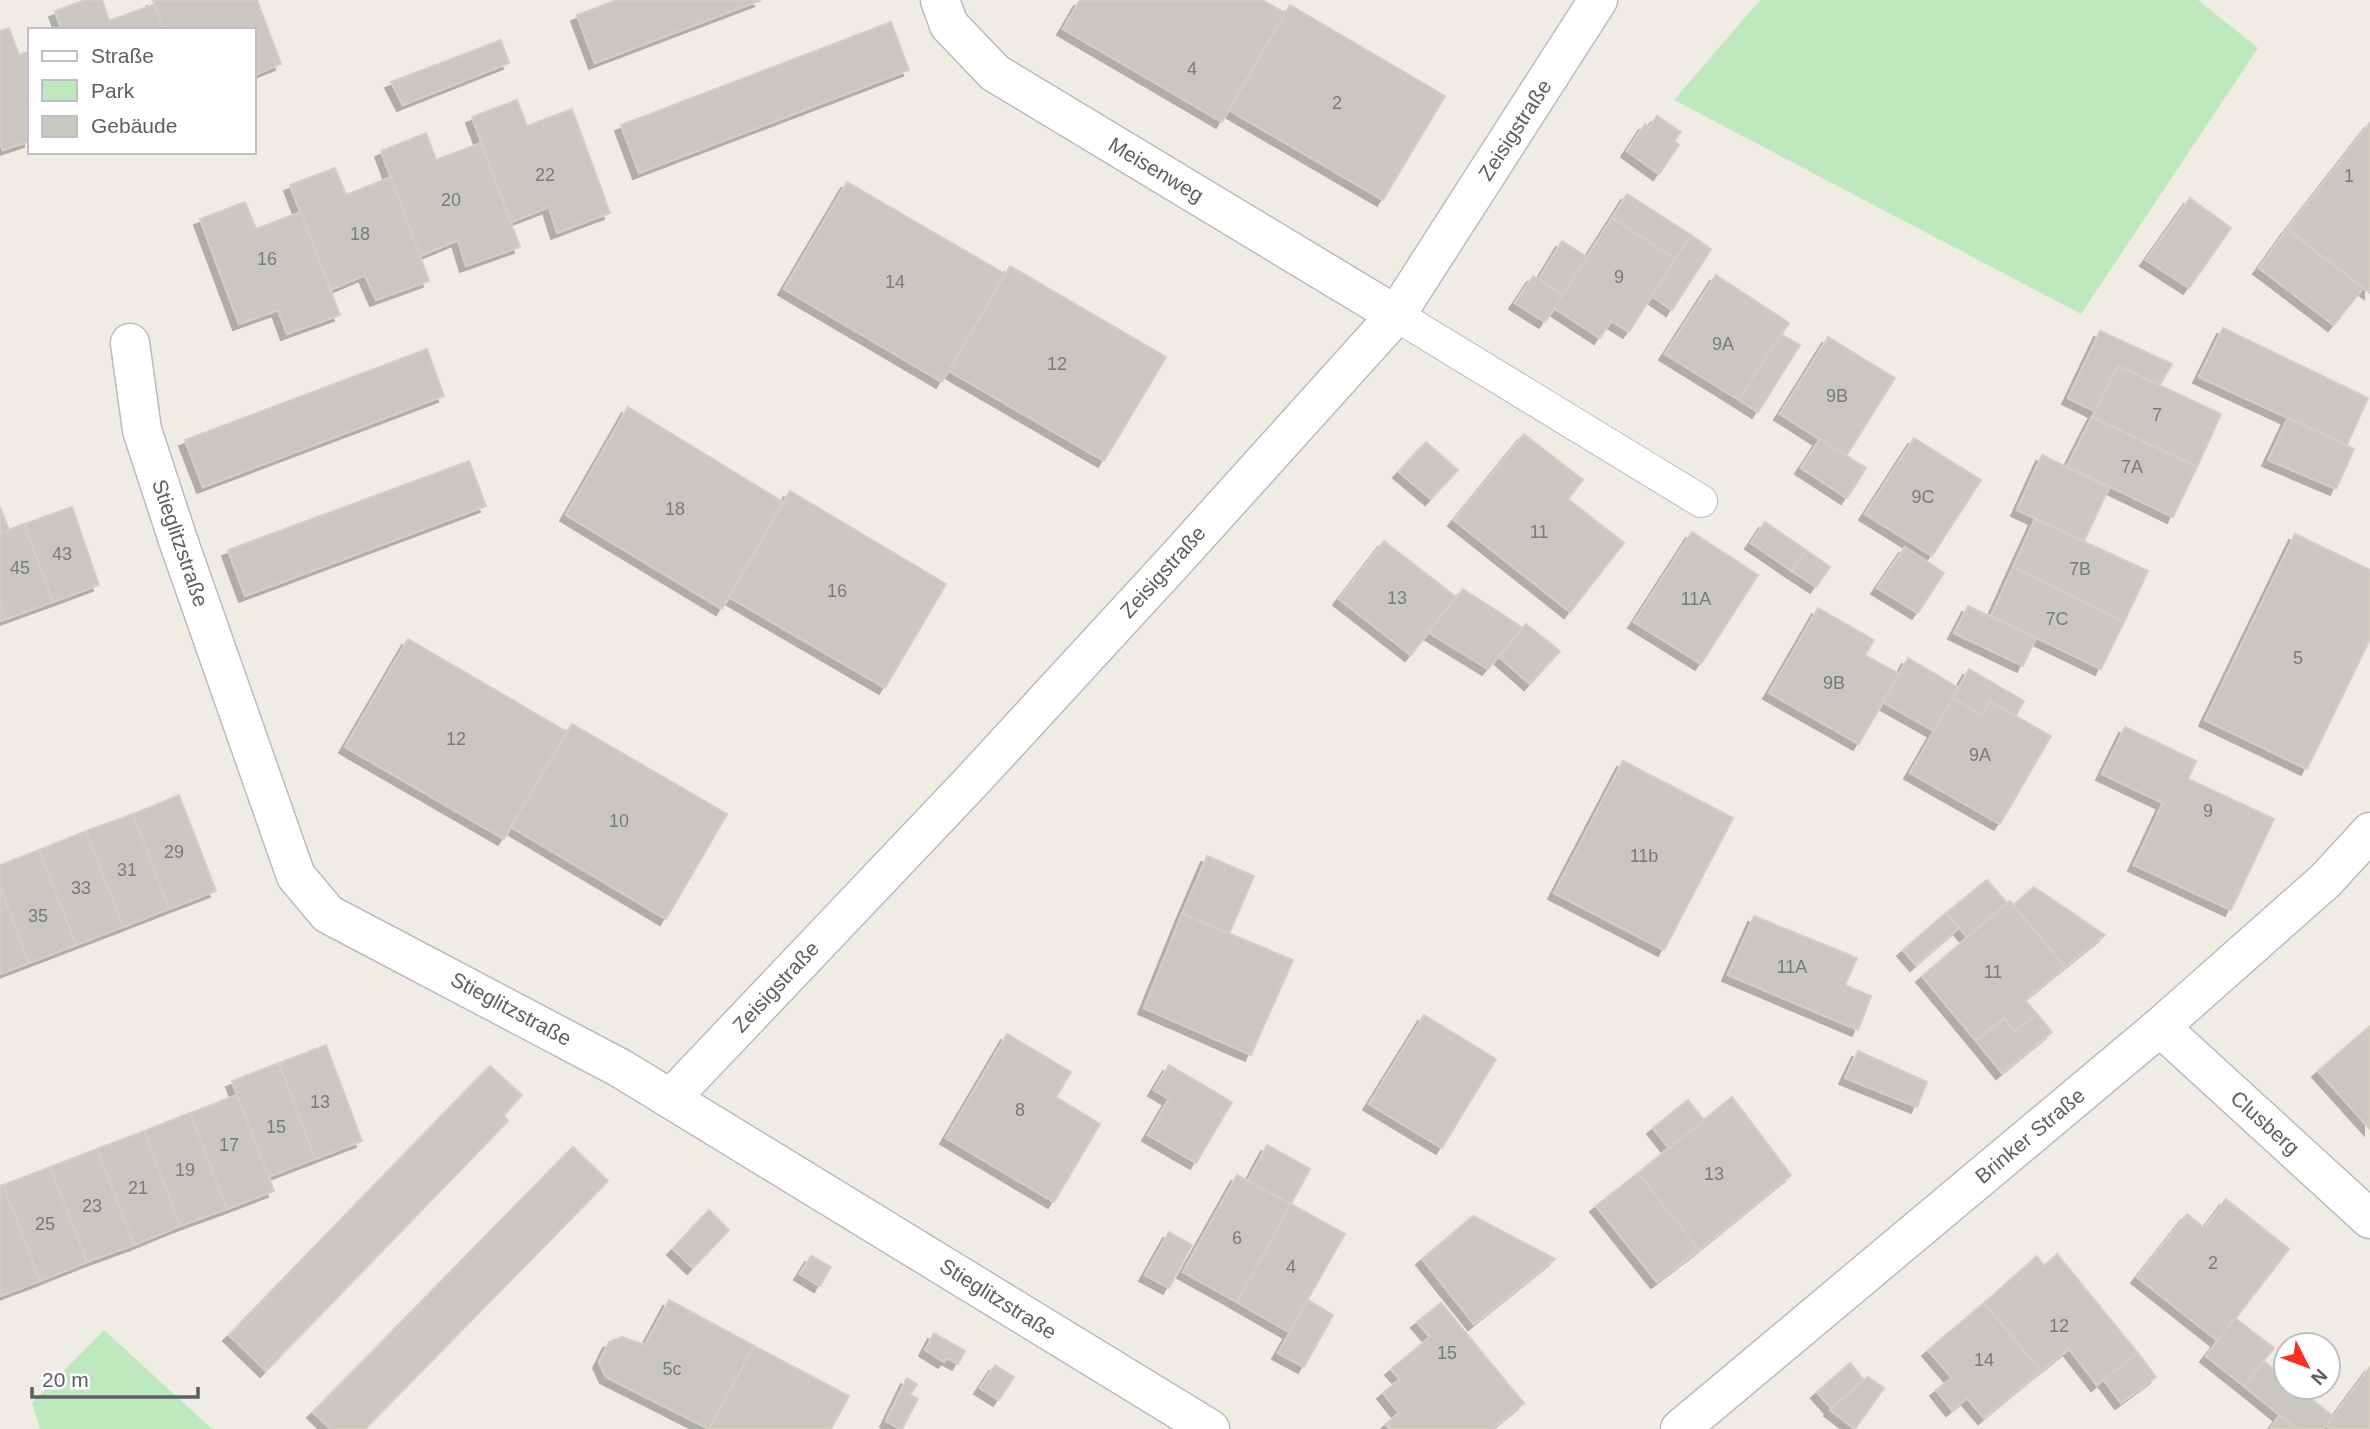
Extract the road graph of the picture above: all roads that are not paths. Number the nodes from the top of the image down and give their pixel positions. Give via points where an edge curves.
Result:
1 (940, 0) edge
2 (1598, 0) edge
3 (1396, 314) junction
4 (130, 343) dead end
5 (1701, 501) dead end
6 (2370, 832) edge
7 (2160, 1027) junction
8 (671, 1098) junction
9 (2370, 1219) edge
10 (1210, 1429) edge
11 (1680, 1429) edge

1 - 3 street, Meisenweg via 949,25 995,73
2 - 3 street, Zeisigstraße
3 - 5 lane
3 - 8 street, Zeisigstraße via 972,781
4 - 8 street, Stieglitzstraße via 142,430 296,876 328,914
6 - 7 street, Brinker Straße via 2326,880
7 - 9 street, Clusberg
7 - 11 street, Brinker Straße
8 - 10 street, Stieglitzstraße

